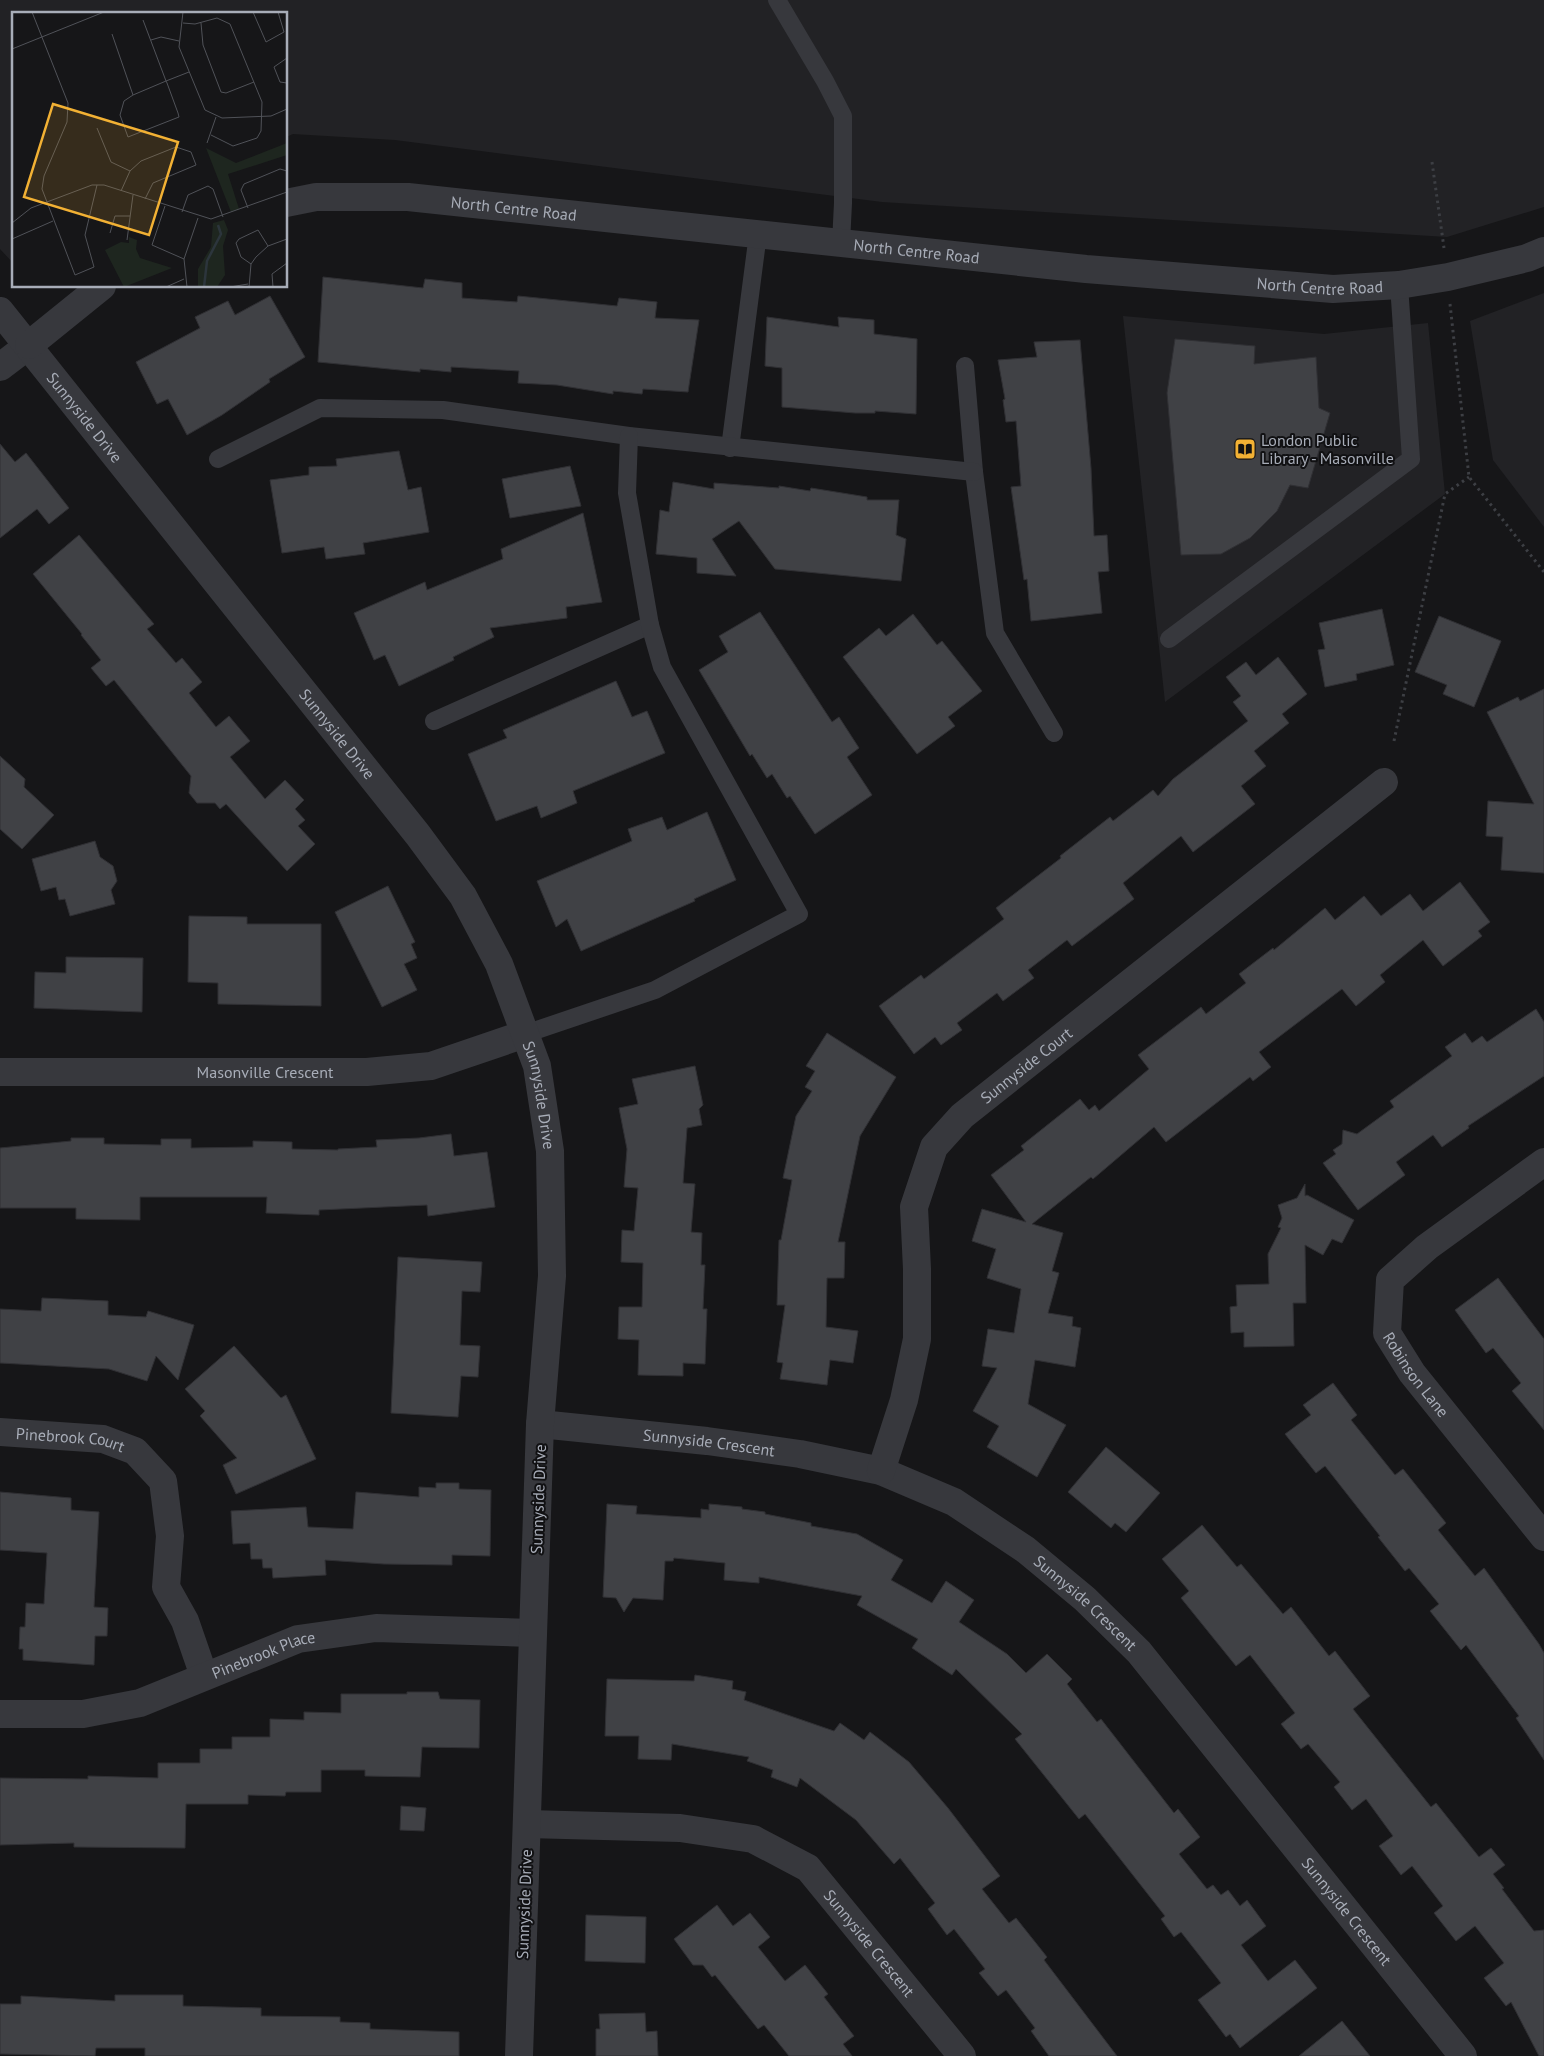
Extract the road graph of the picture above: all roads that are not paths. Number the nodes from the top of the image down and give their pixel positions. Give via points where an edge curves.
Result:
1 (777, 0) edge
2 (288, 203) edge
3 (758, 234) junction
4 (840, 243) junction
5 (1544, 251) edge
6 (1399, 285) junction
7 (100, 288) edge
8 (0, 311) edge
9 (28, 346) junction
10 (965, 366) dead end
11 (0, 367) edge
12 (628, 436) junction
13 (730, 448) junction
14 (218, 459) dead end
15 (974, 472) junction
16 (650, 625) junction
17 (1169, 639) dead end
18 (434, 721) dead end
19 (1054, 733) dead end
20 (1384, 782) dead end
21 (525, 1034) junction
22 (0, 1072) edge
23 (1544, 1162) edge
24 (540, 1424) junction
25 (0, 1432) edge
26 (881, 1471) junction
27 (1544, 1537) edge
28 (533, 1633) junction
29 (204, 1676) junction
30 (0, 1714) edge
31 (527, 1824) junction
32 (519, 2056) edge
33 (962, 2056) edge
34 (1463, 2056) edge

1 - 4 lane via 843,116
2 - 3 street, North Centre Road via 316,198 408,197
3 - 4 street, North Centre Road
3 - 13 lane
4 - 6 street, North Centre Road via 1333,289
5 - 6 street, North Centre Road via 1448,277
6 - 17 lane via 1411,459
7 - 9 street
8 - 9 street, Sunnyside Drive
9 - 11 street
9 - 21 street, Sunnyside Drive via 464,896 499,964
10 - 15 lane
12 - 13 lane
12 - 14 lane via 443,410 320,408
12 - 16 lane via 627,493
13 - 15 lane
15 - 19 lane via 995,633
16 - 18 lane
16 - 21 lane via 662,667 799,914 655,990
20 - 26 street, Sunnyside Court via 962,1116 934,1147 914,1207 917,1339 904,1400
21 - 22 street, Masonville Crescent via 431,1066 367,1072
21 - 24 street, Sunnyside Drive via 537,1066 550,1151 552,1276
23 - 27 street, Robinson Lane via 1427,1247 1390,1280 1388,1333 1412,1373
24 - 26 street, Sunnyside Crescent via 716,1442 800,1454
24 - 28 street, Sunnyside Drive
25 - 29 street, Pinebrook Court via 103,1439 135,1452 163,1481 170,1536 166,1586 185,1621
26 - 34 street, Sunnyside Crescent via 954,1502 1026,1550 1085,1599 1139,1652
28 - 29 street, Pinebrook Place via 376,1628 298,1639
28 - 31 street, Sunnyside Drive
29 - 30 street, Pinebrook Place via 140,1703 83,1714
31 - 32 street, Sunnyside Drive
31 - 33 street, Sunnyside Crescent via 680,1828 753,1839 808,1868

